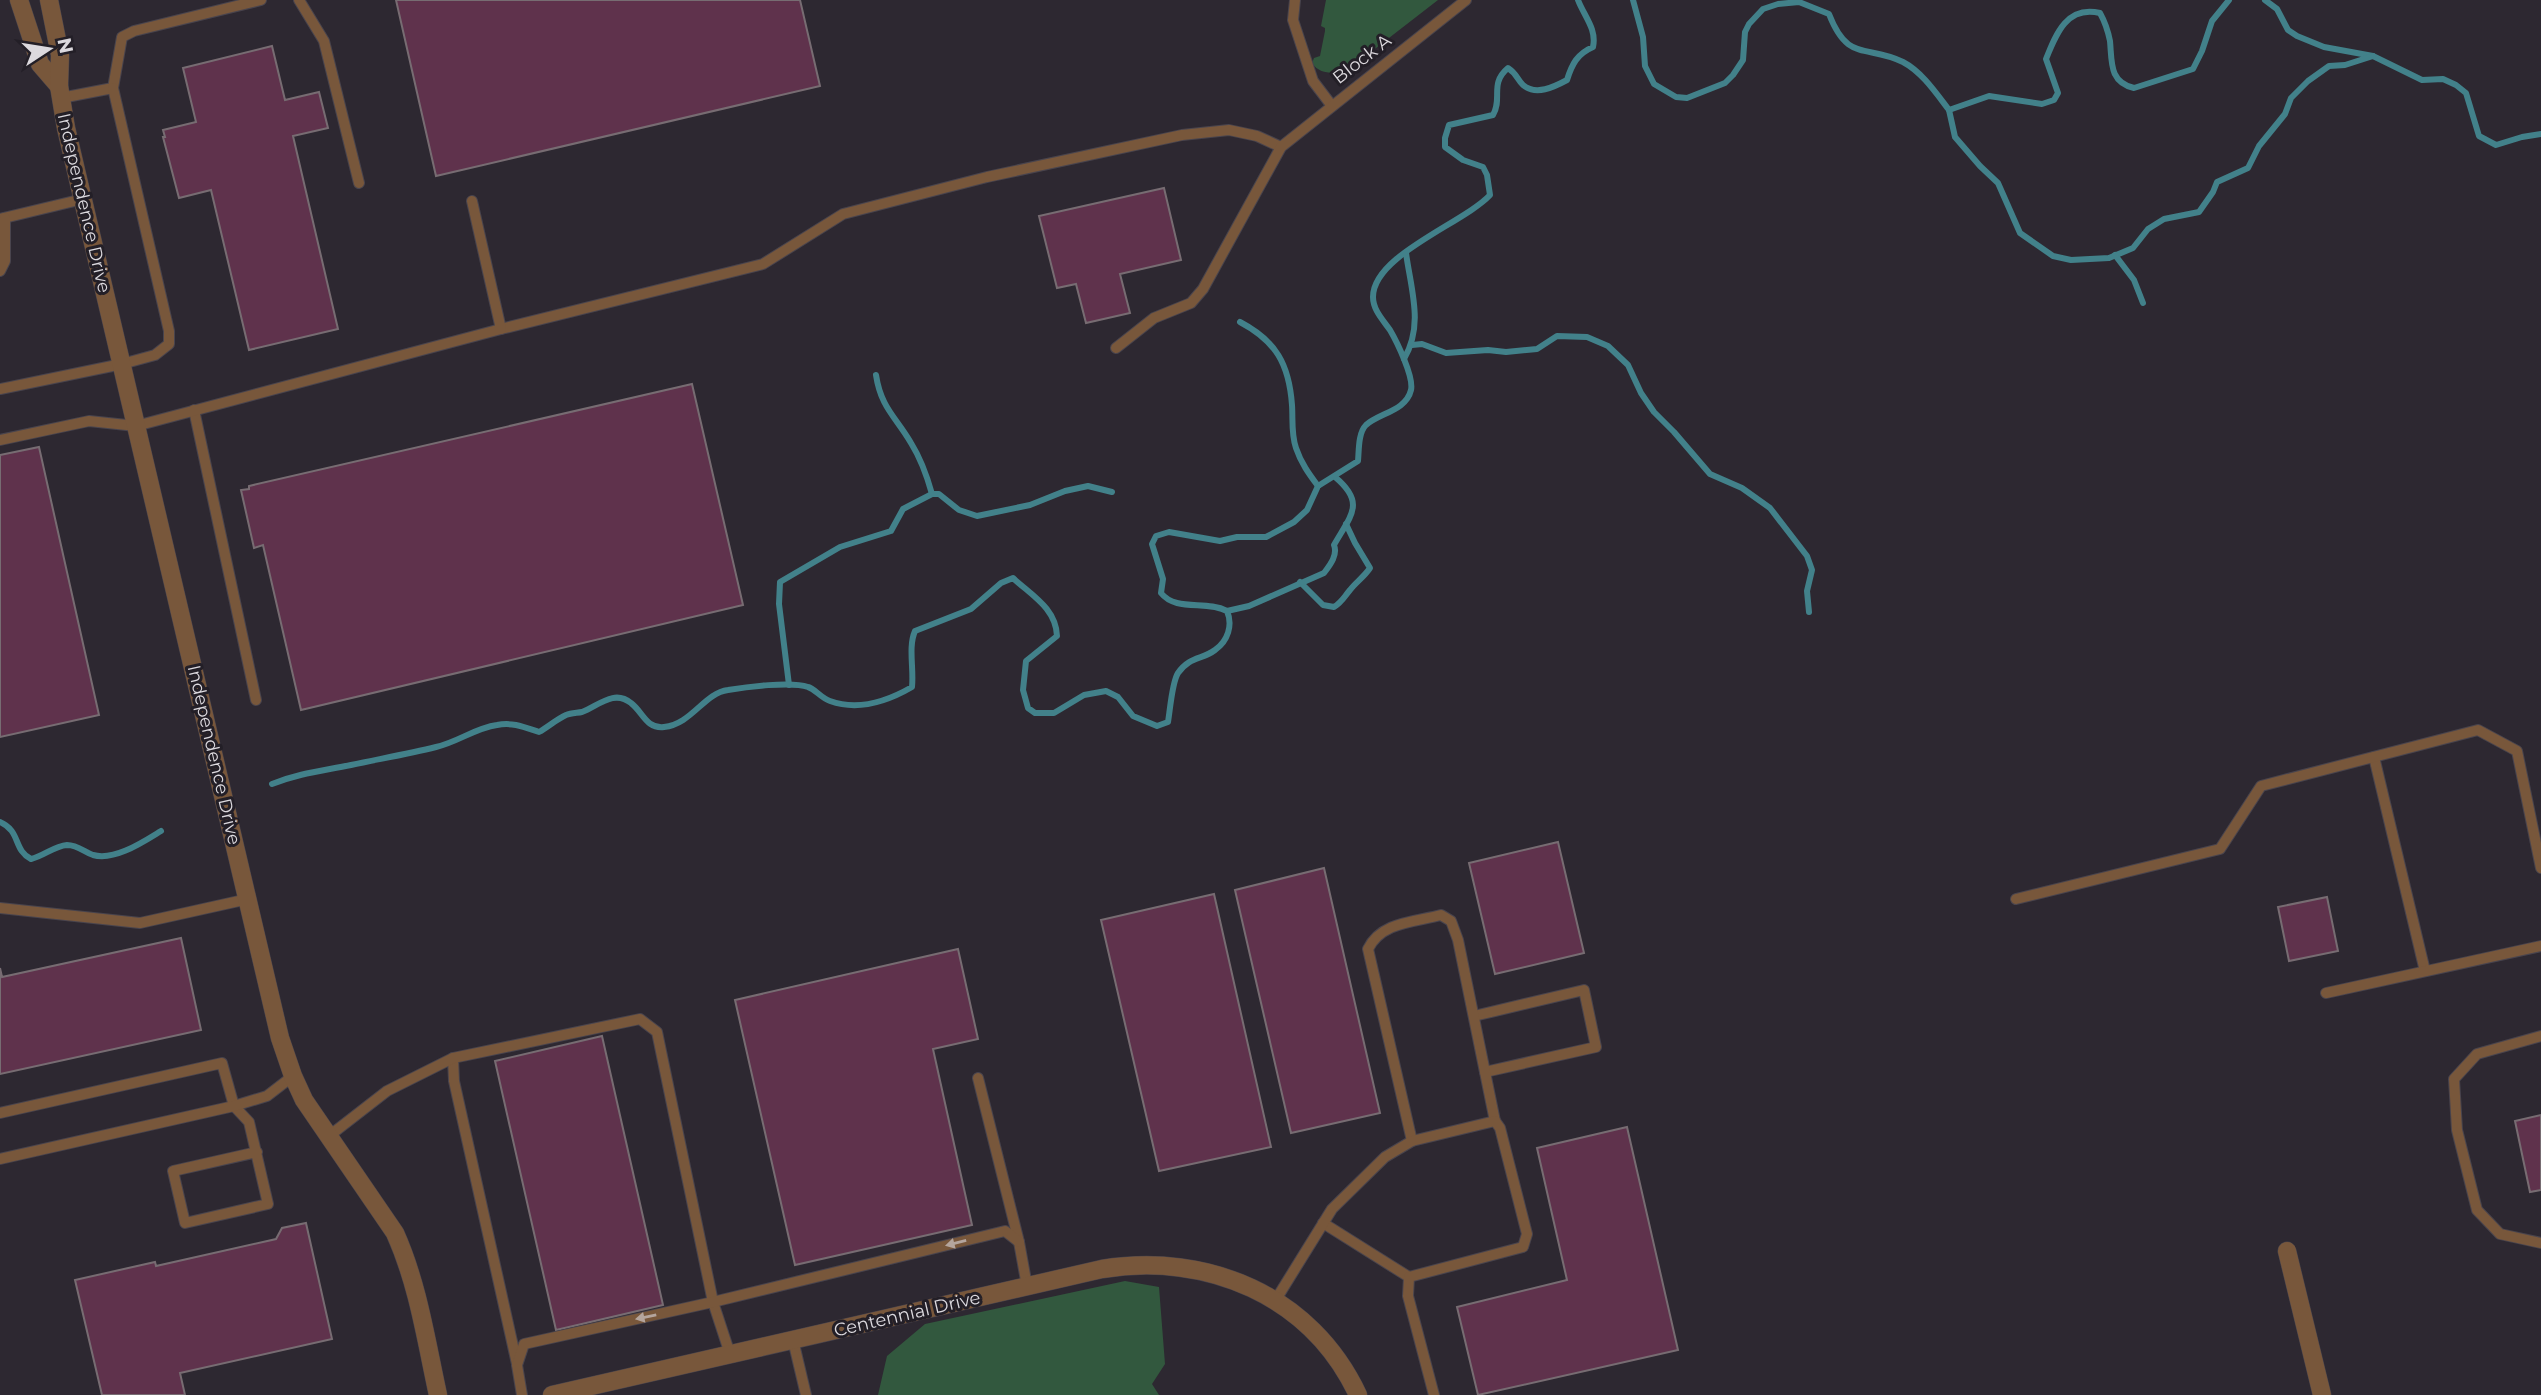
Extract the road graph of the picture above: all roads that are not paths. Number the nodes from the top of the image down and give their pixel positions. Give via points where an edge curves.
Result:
1 (19, 0) edge
2 (49, 0) edge
3 (261, 0) edge
4 (299, 0) edge
5 (1295, 0) edge
6 (1466, 0) edge
7 (113, 88) junction
8 (60, 92) junction
9 (1332, 106) junction
10 (1282, 147) junction
11 (359, 183) dead end
12 (83, 199) junction
13 (472, 201) dead end
14 (3, 219) edge
15 (0, 271) edge
16 (501, 329) junction
17 (1116, 348) dead end
18 (122, 364) junction
19 (0, 389) edge
20 (194, 410) junction
21 (136, 426) junction
22 (0, 440) edge
23 (256, 700) dead end
24 (2374, 757) junction
25 (2541, 868) edge
26 (248, 899) junction
27 (2016, 899) dead end
28 (0, 908) edge
29 (2541, 946) edge
30 (2424, 971) junction
31 (2326, 993) dead end
32 (1474, 1016) junction
33 (2541, 1036) edge
34 (453, 1058) junction
35 (1485, 1072) junction
36 (293, 1076) junction
37 (978, 1078) dead end
38 (234, 1106) junction
39 (0, 1113) edge
40 (1495, 1121) junction
41 (329, 1136) junction
42 (1412, 1141) junction
43 (257, 1152) junction
44 (0, 1159) edge
45 (1323, 1223) junction
46 (1019, 1242) junction
47 (2541, 1243) edge
48 (2287, 1251) dead end
49 (1409, 1277) junction
50 (1027, 1286) junction
51 (1267, 1297) junction
52 (713, 1302) junction
53 (793, 1340) junction
54 (730, 1354) junction
55 (517, 1365) junction
56 (438, 1395) edge
57 (522, 1395) edge
58 (552, 1395) edge
59 (806, 1395) edge
60 (1358, 1395) edge
61 (1434, 1395) edge
62 (2322, 1395) edge

1 - 8 street, Independence Drive via 40,64
2 - 8 street, Independence Drive via 60,55
3 - 7 lane via 122,37
4 - 11 lane via 324,41
5 - 9 lane via 1293,20 1313,80
6 - 9 lane, Block A
7 - 8 lane
7 - 18 lane via 169,331 169,344 155,355
8 - 12 street, Independence Drive
9 - 10 lane, Block A
10 - 16 lane via 1230,130 1182,135 986,177 843,214 763,264
10 - 17 lane via 1197,296 1154,318
12 - 14 lane
12 - 18 street, Independence Drive
13 - 16 lane
14 - 15 lane via 5,261
16 - 20 lane
18 - 19 lane
18 - 21 street, Independence Drive
20 - 21 lane
20 - 23 lane
21 - 22 lane via 89,421
21 - 26 street, Independence Drive
24 - 25 lane via 2478,730 2517,751
24 - 27 lane via 2261,786 2220,849
24 - 30 lane
26 - 28 lane via 141,923
26 - 36 street, Independence Drive
29 - 30 lane
30 - 31 lane
32 - 35 lane
32 - 35 lane via 1584,990 1596,1047
32 - 42 lane via 1451,921 1441,915 1383,929 1373,939 1368,949
33 - 47 lane via 2477,1054 2454,1079 2457,1130 2477,1210 2500,1234
34 - 41 lane via 387,1091
34 - 52 lane via 640,1019 657,1032
34 - 55 lane via 454,1081
35 - 40 lane
36 - 38 lane via 267,1096
36 - 41 street, Independence Drive
37 - 46 lane
38 - 39 lane via 222,1063
38 - 43 lane via 249,1122
38 - 44 lane
40 - 42 lane
40 - 49 lane via 1527,1234 1523,1247
41 - 56 street, Independence Drive via 405,1255
42 - 45 lane via 1385,1157
43 - 43 lane via 268,1204 185,1223 173,1171
45 - 49 lane
45 - 51 lane
46 - 50 lane
46 -> 52 lane via 1004,1231
48 - 62 street
49 - 61 lane via 1408,1296
50 - 51 street, Centennial Drive via 1123,1266 1169,1265 1237,1280
50 - 53 street, Centennial Drive
51 - 60 street, Centennial Drive via 1312,1330 1343,1367
52 - 54 lane
52 -> 55 lane via 524,1344
53 - 54 street, Centennial Drive
53 - 59 lane
54 - 58 street, Centennial Drive
55 - 57 lane

